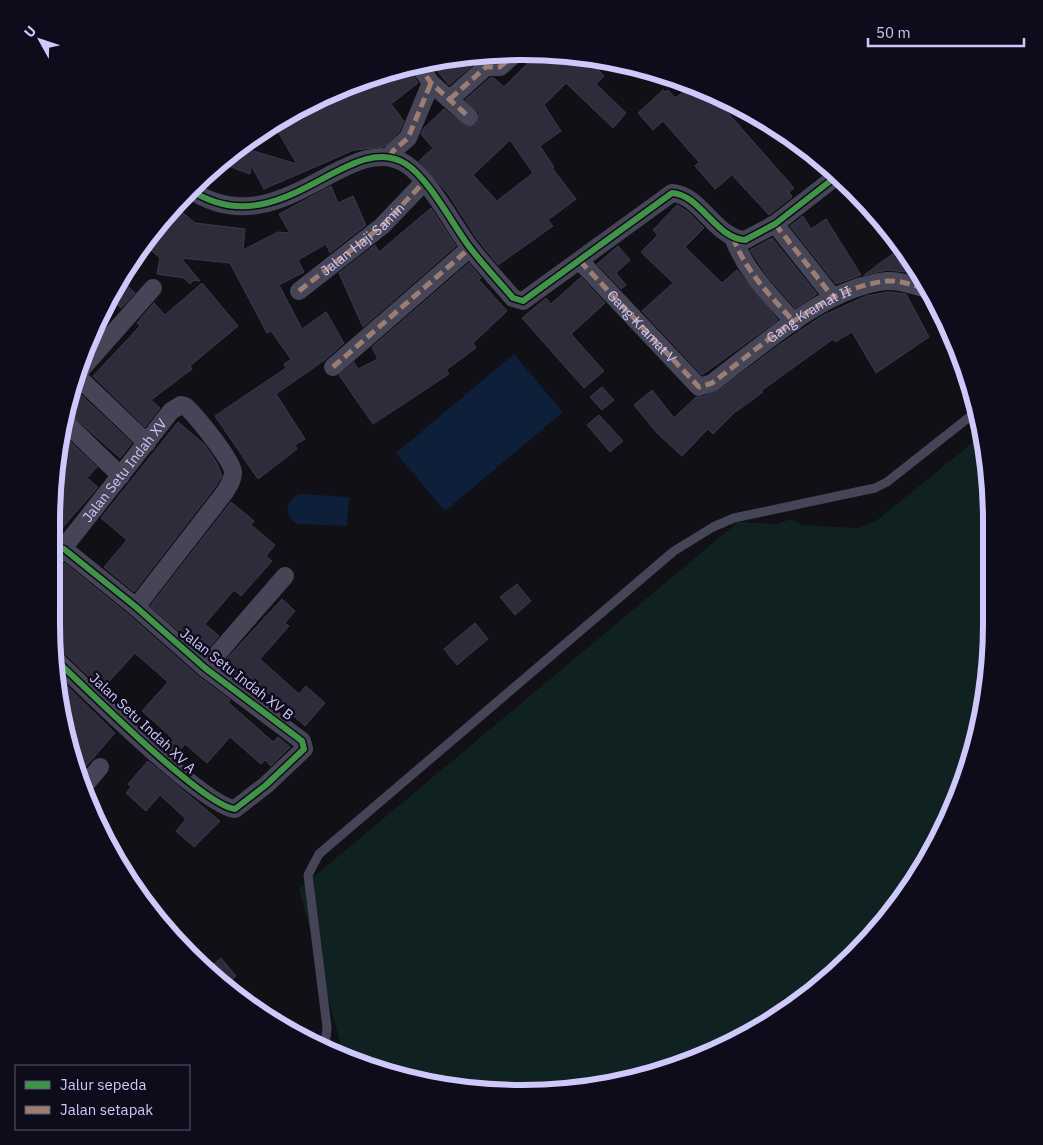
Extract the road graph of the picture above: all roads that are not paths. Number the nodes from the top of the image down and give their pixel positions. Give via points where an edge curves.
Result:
1 (507, 60) edge
2 (423, 71) edge
3 (431, 83) junction
4 (450, 99) junction
5 (469, 117) dead end
6 (390, 157) junction
7 (832, 180) edge
8 (424, 182) junction
9 (197, 193) edge
10 (775, 224) junction
11 (733, 237) junction
12 (470, 248) junction
13 (580, 261) junction
14 (918, 286) edge
15 (153, 288) dead end
16 (299, 291) dead end
17 (832, 296) junction
18 (794, 322) junction
19 (89, 361) edge
20 (333, 367) dead end
21 (82, 379) edge
22 (705, 387) joint
23 (970, 416) edge
24 (70, 427) edge
25 (147, 443) junction
26 (121, 476) junction
27 (60, 554) edge
28 (60, 556) edge
29 (286, 576) dead end
30 (136, 607) junction
31 (62, 665) edge
32 (205, 668) junction
33 (100, 767) dead end
34 (88, 782) edge
35 (217, 803) joint
36 (325, 1041) edge

1 - 4 street via 500,67 486,67
2 - 3 street
3 - 4 street
3 - 6 street via 408,138 393,150
4 - 5 street
6 - 8 street via 406,164
6 - 9 street via 355,163 260,206 219,205
7 - 10 street
8 - 12 street
8 - 16 street, Jalan Haji Samin via 382,226
10 - 11 street via 745,240
10 - 17 street
11 - 13 street via 683,196 672,193
11 - 18 street via 748,270
12 - 13 street via 518,301 530,298
12 - 20 street
13 - 22 street, Gang Kramat V via 694,385
14 - 17 street, Gang Kramat II via 888,281
15 - 19 street
17 - 18 street, Gang Kramat II
18 - 22 street, Gang Kramat II
21 - 25 street
23 - 36 lane via 875,488 734,518 693,538 318,854 308,875 327,1028
24 - 26 street
25 - 26 street, Jalan Setu Indah XV
25 - 30 street, Jalan Setu Indah XV via 181,405 189,409 229,461 233,473 222,496
26 - 27 street, Jalan Setu Indah XV
28 - 30 street, Jalan Setu Indah XV B
29 - 32 street
30 - 32 street, Jalan Setu Indah XV B
31 - 35 street, Jalan Setu Indah XV A via 197,789
32 - 35 street, Jalan Setu Indah XV B via 305,746 296,758 235,809
33 - 34 street

